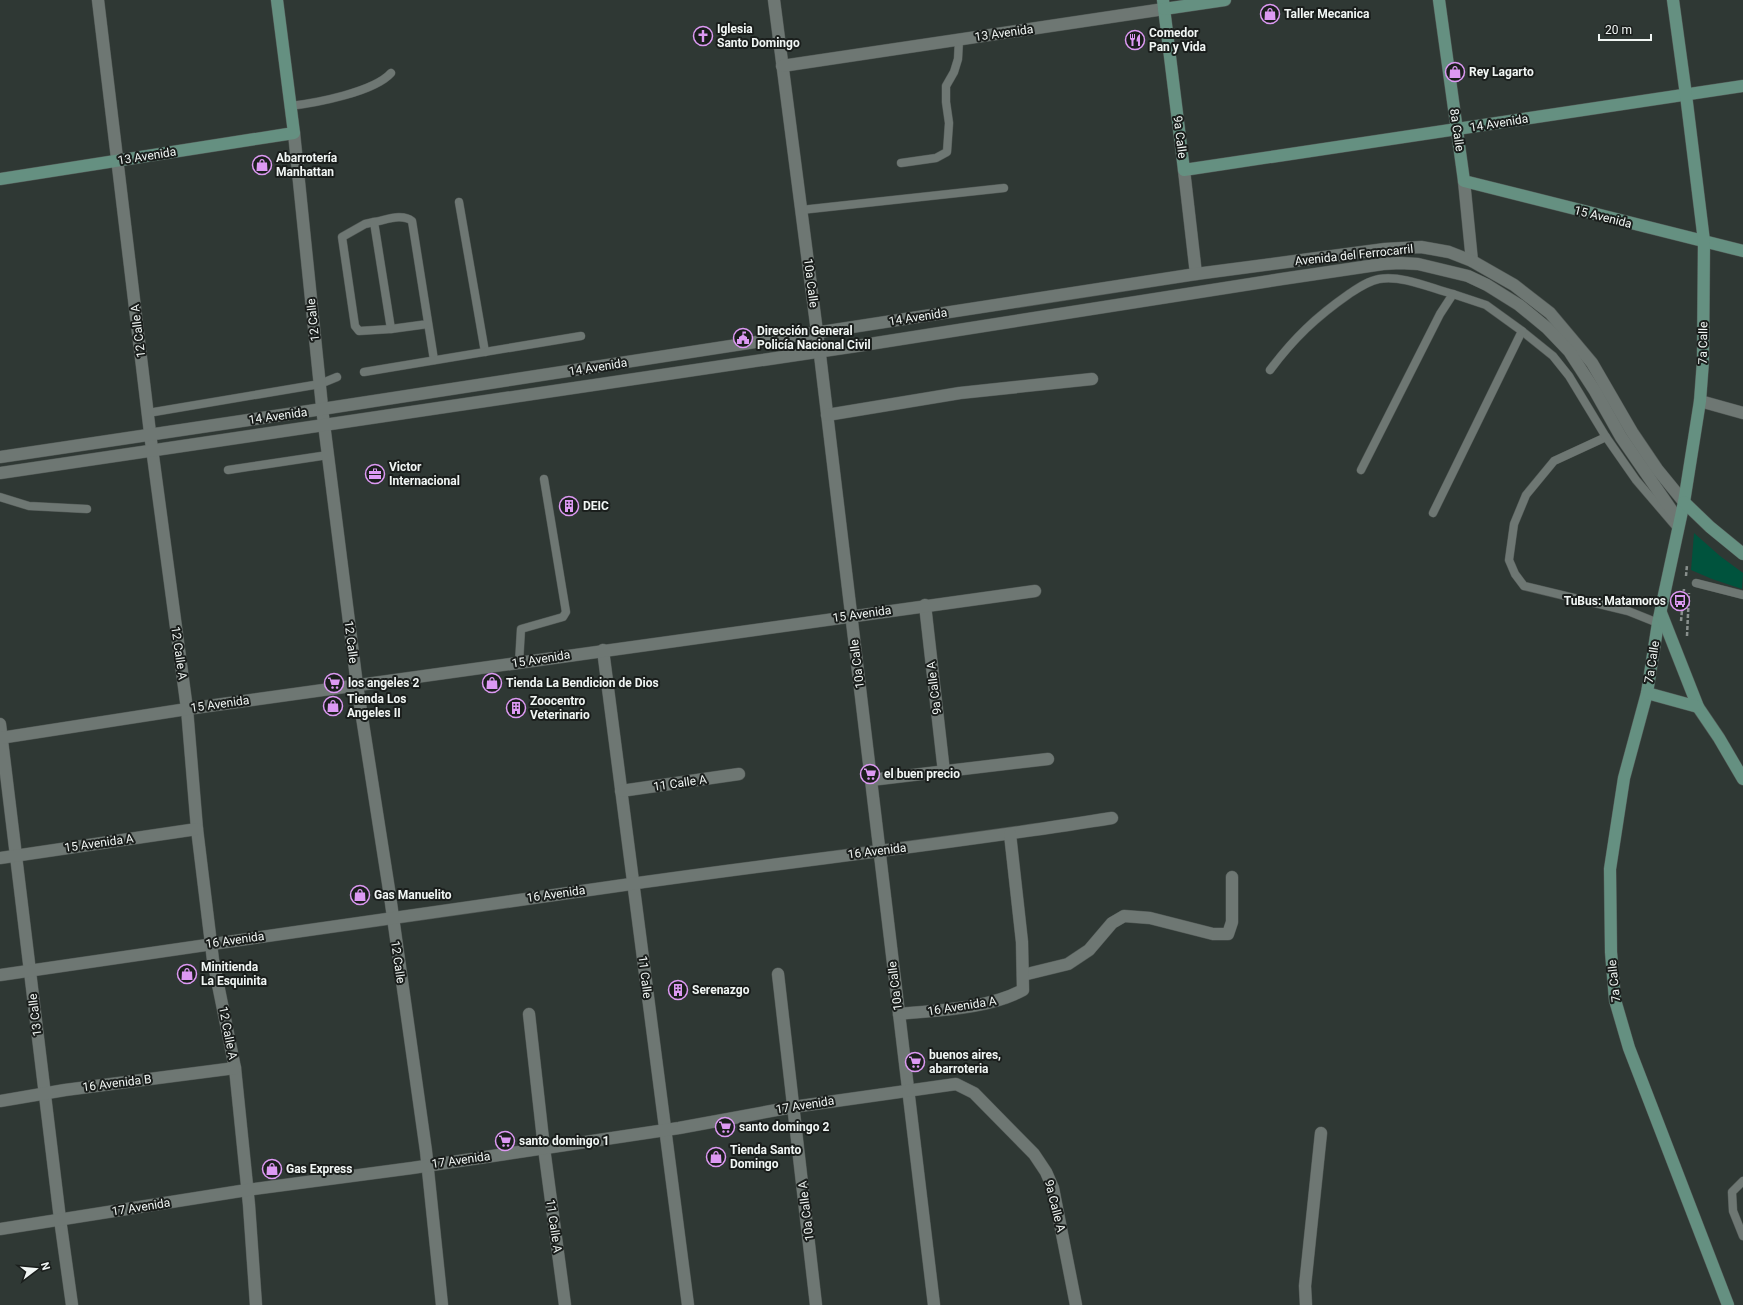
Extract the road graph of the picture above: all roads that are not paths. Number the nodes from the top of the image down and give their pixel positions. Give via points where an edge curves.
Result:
1 (98, 0) edge
2 (277, 0) edge
3 (774, 0) edge
4 (1225, 0) edge
5 (1439, 0) edge
6 (1673, 0) edge
7 (1163, 5) edge
8 (959, 40) junction
9 (782, 66) junction
10 (391, 73) dead end
11 (1743, 86) edge
12 (1686, 95) junction
13 (290, 106) junction
14 (1457, 129) junction
15 (294, 133) junction
16 (117, 161) junction
17 (901, 163) dead end
18 (1184, 170) junction
19 (0, 179) edge
20 (1464, 181) junction
21 (1004, 188) dead end
22 (459, 202) dead end
23 (801, 210) junction
24 (374, 222) junction
25 (1704, 241) junction
26 (1743, 251) edge
27 (1472, 261) junction
28 (1196, 274) junction
29 (1453, 294) junction
30 (428, 324) junction
31 (391, 328) junction
32 (1522, 331) junction
33 (817, 333) junction
34 (581, 336) dead end
35 (819, 351) junction
36 (485, 352) junction
37 (434, 360) junction
38 (1270, 370) dead end
39 (364, 372) dead end
40 (337, 377) dead end
41 (1092, 378) dead end
42 (320, 384) junction
43 (1700, 401) junction
44 (322, 409) junction
45 (1743, 413) edge
46 (148, 414) junction
47 (827, 415) junction
48 (324, 425) junction
49 (150, 435) junction
50 (1606, 437) junction
51 (152, 451) junction
52 (328, 456) junction
53 (0, 457) edge
54 (228, 470) dead end
55 (1361, 470) dead end
56 (0, 473) edge
57 (544, 479) dead end
58 (0, 497) edge
59 (1684, 502) junction
60 (87, 509) dead end
61 (1433, 513) dead end
62 (1679, 525) junction
63 (1743, 554) edge
64 (1691, 584) road end
65 (1035, 591) dead end
66 (1743, 594) edge
67 (925, 605) junction
68 (851, 616) junction
69 (1659, 618) junction
70 (603, 650) junction
71 (519, 662) junction
72 (357, 685) junction
73 (1646, 693) junction
74 (1698, 707) junction
75 (187, 709) junction
76 (0, 724) edge
77 (1, 738) edge
78 (1048, 759) dead end
79 (944, 772) junction
80 (739, 774) dead end
81 (1743, 779) edge
82 (871, 780) junction
83 (621, 791) junction
84 (1112, 818) dead end
85 (197, 829) junction
86 (1010, 834) junction
87 (879, 851) junction
88 (16, 855) junction
89 (0, 858) edge
90 (1232, 877) dead end
91 (633, 883) junction
92 (392, 917) junction
93 (211, 944) junction
94 (30, 970) junction
95 (778, 974) dead end
96 (0, 975) edge
97 (1023, 975) junction
98 (529, 1014) dead end
99 (899, 1014) junction
100 (234, 1068) junction
101 (908, 1090) junction
102 (45, 1093) junction
103 (0, 1101) edge
104 (986, 1106) joint
105 (793, 1107) junction
106 (665, 1130) junction
107 (1321, 1133) dead end
108 (544, 1148) junction
109 (428, 1165) junction
110 (1743, 1181) edge
111 (247, 1190) junction
112 (60, 1219) junction
113 (0, 1229) edge
114 (1743, 1236) edge
115 (72, 1305) edge
116 (256, 1305) edge
117 (442, 1305) edge
118 (565, 1305) edge
119 (688, 1305) edge
120 (816, 1305) edge
121 (934, 1305) edge
122 (1076, 1305) edge
123 (1306, 1305) edge
124 (1728, 1305) edge

1 - 16 street, 12 Calle A
2 - 13 main road, 12 Calle
3 - 9 street, 10a Calle
4 - 7 main road, 13 Avenida
5 - 14 main road, 8a Calle
6 - 12 main road, 7a Calle
7 - 8 street, 13 Avenida
7 - 18 main road, 9a Calle
8 - 9 street, 13 Avenida
8 - 17 lane via 958,59 946,86 949,123 947,152 936,158
9 - 23 street, 10a Calle
10 - 13 lane via 385,80 368,88
11 - 12 main road, 14 Avenida
12 - 14 main road, 14 Avenida
12 - 25 main road, 7a Calle
13 - 15 main road, 12 Calle
14 - 18 main road, 14 Avenida
14 - 20 main road, 8a Calle
15 - 16 main road, 13 Avenida
15 - 42 street, 12 Calle
16 - 19 main road, 13 Avenida
16 - 46 street, 12 Calle A
18 - 28 street, 9a Calle
20 - 25 main road, 15 Avenida
20 - 27 street, 8a Calle
21 - 23 lane
22 - 36 lane
23 - 33 street, 10a Calle
24 - 30 lane via 401,217 408,217 412,221
24 - 31 lane
24 - 31 lane via 365,224 342,237 355,326 359,331
25 - 26 main road, 15 Avenida
25 - 43 main road, 7a Calle via 1704,339
27 - 28 street, Avenida del Ferrocarril via 1449,252 1414,248 1385,249
27 - 59 street, Avenida del Ferrocarril via 1514,285 1550,313 1592,363 1632,432
28 - 33 street, 14 Avenida
29 - 32 lane via 1486,305
29 - 38 lane via 1401,280 1378,279 1361,286 1317,317
29 - 55 lane via 1440,314
30 - 31 lane
30 - 37 lane
32 - 50 lane via 1553,356 1569,376
32 - 61 lane
33 - 35 street, 10a Calle
33 - 44 street, 14 Avenida
34 - 36 lane
35 - 47 street, 10a Calle
35 - 48 street, 14 Avenida
35 - 62 street, 14 Avenida via 1383,264 1418,264 1468,276 1487,285 1519,305 1547,328 1569,352
36 - 37 lane
37 - 39 lane
40 - 42 lane
41 - 47 street via 960,393
42 - 44 street, 12 Calle
42 - 46 lane
43 - 45 street
43 - 59 main road, 7a Calle
44 - 48 street, 12 Calle
44 - 49 street, 14 Avenida
46 - 49 street, 12 Calle A
47 - 68 street, 10a Calle
48 - 51 street, 14 Avenida
48 - 52 street, 12 Calle
49 - 51 street, 12 Calle A
49 - 53 street, 14 Avenida
50 - 62 lane via 1636,480
50 - 69 lane via 1554,461 1546,469 1526,495 1514,524 1509,560 1524,586
51 - 56 street, 14 Avenida
51 - 75 street, 12 Calle A
52 - 54 lane
52 - 72 street, 12 Calle
57 - 71 lane via 566,612 564,617 521,629
58 - 60 lane via 29,506
59 - 62 main road, 7a Calle
59 - 63 main road
62 - 69 main road, 7a Calle
64 - 66 lane
65 - 67 street, 15 Avenida
67 - 68 street, 15 Avenida
67 - 79 street, 9a Calle A
68 - 70 street, 15 Avenida
68 - 82 street, 10a Calle
69 - 73 main road, 7a Calle
69 - 74 main road
70 - 71 street, 15 Avenida
70 - 83 street, 11 Calle
71 - 72 street, 15 Avenida
72 - 75 street, 15 Avenida
72 - 92 street, 12 Calle
73 - 74 main road
73 - 124 main road, 7a Calle via 1624,778 1610,869 1611,952 1615,1000 1629,1048
74 - 81 main road
75 - 77 street, 15 Avenida
75 - 85 street, 12 Calle A
76 - 77 street, 13 Calle
77 - 88 street, 13 Calle
78 - 79 street
79 - 82 street
80 - 83 street, 11 Calle A
82 - 87 street, 10a Calle
83 - 91 street, 11 Calle
84 - 86 street, 16 Avenida
85 - 88 street, 15 Avenida A
85 - 93 street, 12 Calle A
86 - 87 street, 16 Avenida
86 - 97 street via 1022,942
87 - 91 street, 16 Avenida
87 - 99 street, 10a Calle
88 - 89 street, 15 Avenida A
88 - 94 street, 13 Calle
90 - 97 street via 1232,922 1228,934 1213,934 1150,918 1124,916 1112,923 1089,950 1068,964
91 - 92 street, 16 Avenida
91 - 106 street, 11 Calle
92 - 93 street, 16 Avenida
92 - 109 street, 12 Calle
93 - 94 street, 16 Avenida
93 - 100 street, 12 Calle A
94 - 96 street, 16 Avenida
94 - 102 street, 13 Calle
95 - 105 street, 10a Calle A
97 - 99 street, 16 Avenida A via 1023,990 1008,998 988,1003
98 - 108 street, 11 Calle A
99 - 101 street, 10a Calle
100 - 102 street, 16 Avenida B
100 - 111 street, 12 Calle A
101 - 104 street, 17 Avenida via 956,1084 974,1093
101 - 105 street, 17 Avenida
101 - 121 street, 10a Calle
102 - 103 street, 16 Avenida B
102 - 112 street, 13 Calle
104 - 122 street, 9a Calle A via 1034,1154 1046,1172 1053,1188
105 - 106 street, 17 Avenida
105 - 120 street, 10a Calle A
106 - 108 street, 17 Avenida
106 - 119 street, 11 Calle
107 - 123 street via 1305,1286
108 - 109 street, 17 Avenida
108 - 118 street, 11 Calle A
109 - 111 street, 17 Avenida
109 - 117 street, 12 Calle
110 - 114 lane via 1732,1192 1733,1211
111 - 112 street, 17 Avenida
111 - 116 street, 12 Calle A
112 - 113 street, 17 Avenida
112 - 115 street, 13 Calle

